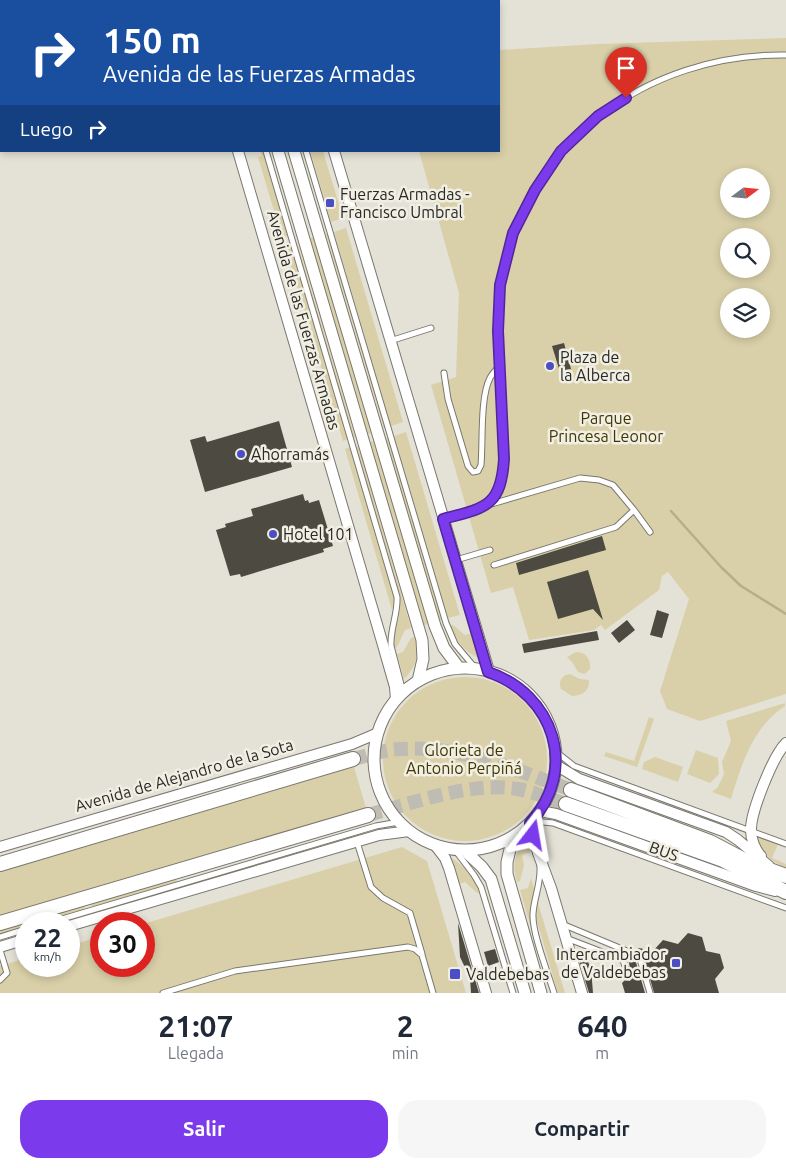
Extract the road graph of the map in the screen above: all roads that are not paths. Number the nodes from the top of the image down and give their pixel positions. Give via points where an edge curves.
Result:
1 (786, 54) edge
2 (238, 152) edge
3 (266, 152) edge
4 (278, 152) edge
5 (294, 152) edge
6 (306, 152) edge
7 (334, 152) edge
8 (431, 328) dead end
9 (390, 341) junction
10 (500, 365) junction
11 (444, 373) dead end
12 (488, 505) junction
13 (634, 510) junction
14 (443, 519) junction
15 (650, 532) dead end
16 (490, 550) dead end
17 (455, 560) junction
18 (494, 565) dead end
19 (459, 668) junction
20 (476, 669) junction
21 (488, 672) junction
22 (418, 681) junction
23 (400, 696) junction
24 (378, 733) junction
25 (786, 744) edge
26 (555, 751) junction
27 (353, 759) tunnel mouth
28 (556, 765) junction
29 (571, 790) tunnel mouth
30 (566, 804) tunnel mouth
31 (368, 815) tunnel mouth
32 (534, 818) junction
33 (399, 822) junction
34 (409, 831) junction
35 (751, 831) junction
36 (513, 837) junction
37 (357, 841) junction
38 (786, 844) edge
39 (435, 845) junction
40 (0, 848) edge
41 (459, 850) junction
42 (538, 853) junction
43 (0, 864) edge
44 (783, 875) edge
45 (786, 892) edge
46 (786, 908) edge
47 (80, 914) edge
48 (0, 923) edge
49 (80, 923) edge
50 (561, 923) junction
51 (15, 932) edge
52 (0, 937) edge
53 (565, 937) junction
54 (15, 943) edge
55 (0, 948) edge
56 (422, 955) junction
57 (628, 977) dead end
58 (0, 980) edge
59 (163, 993) edge
60 (433, 993) edge
61 (486, 993) edge
62 (513, 993) edge
63 (525, 993) edge
64 (541, 993) edge
65 (554, 993) edge
66 (582, 993) edge
67 (650, 993) edge

1 - 10 lane via 732,58 656,80 598,116 561,151 535,190 513,233 500,285
2 - 23 street, Avenida de las Fuerzas Armadas
3 - 23 lane, Avenida de las Fuerzas Armadas via 397,597 398,607 390,638
4 - 22 street, Avenida de las Fuerzas Armadas via 422,640 423,658
5 - 19 street via 435,626 444,648
6 - 20 lane via 446,623 456,644
7 - 9 street
8 - 9 lane
9 - 14 street
10 - 11 lane via 489,378 484,400 481,465 478,471 473,472 468,466 448,399
10 - 12 lane via 503,477
12 - 13 lane via 580,478 613,485
12 - 14 lane
13 - 15 lane
13 - 18 lane via 616,527
14 - 17 street
16 - 17 lane
17 - 21 street
19 - 20 street
19 - 22 street via 438,672
20 - 21 street
21 - 26 street via 513,682 531,697 547,720
22 - 23 street
23 - 24 street via 387,712
24 - 33 street via 375,775 384,800
24 - 40 street, Avenida de Alejandro de la Sota via 352,744
25 - 35 street via 775,758
26 - 28 street
26 - 35 lane via 574,766
27 - 43 main road, Avenida de Alejandro de la Sota
28 - 32 street via 551,788
28 - 44 street via 578,779 726,832
29 - 44 main road via 710,842 748,862
30 - 45 main road via 723,860
31 - 48 main road
32 - 36 street
32 - 42 street
32 - 45 street via 556,814 756,886
32 - 46 lane, BUS
33 - 34 street
33 - 47 lane via 376,826
34 - 37 street via 385,833
34 - 39 street
35 - 38 lane
35 - 44 street via 758,853
36 - 41 street via 494,846
36 - 64 street via 507,862 508,874
37 - 49 street
37 - 56 lane via 371,887 410,913
39 - 41 street
39 - 61 street via 449,868
41 - 62 lane via 484,896
41 - 63 street via 482,867 491,879
42 - 50 street
42 - 65 lane via 540,881 534,904 534,922
50 - 53 street
50 - 67 lane via 639,956
51 - 52 lane
53 - 57 lane via 623,960
53 - 66 street
54 - 55 street
55 - 58 lane via 7,973
56 - 59 lane via 408,947 244,970
56 - 60 lane

